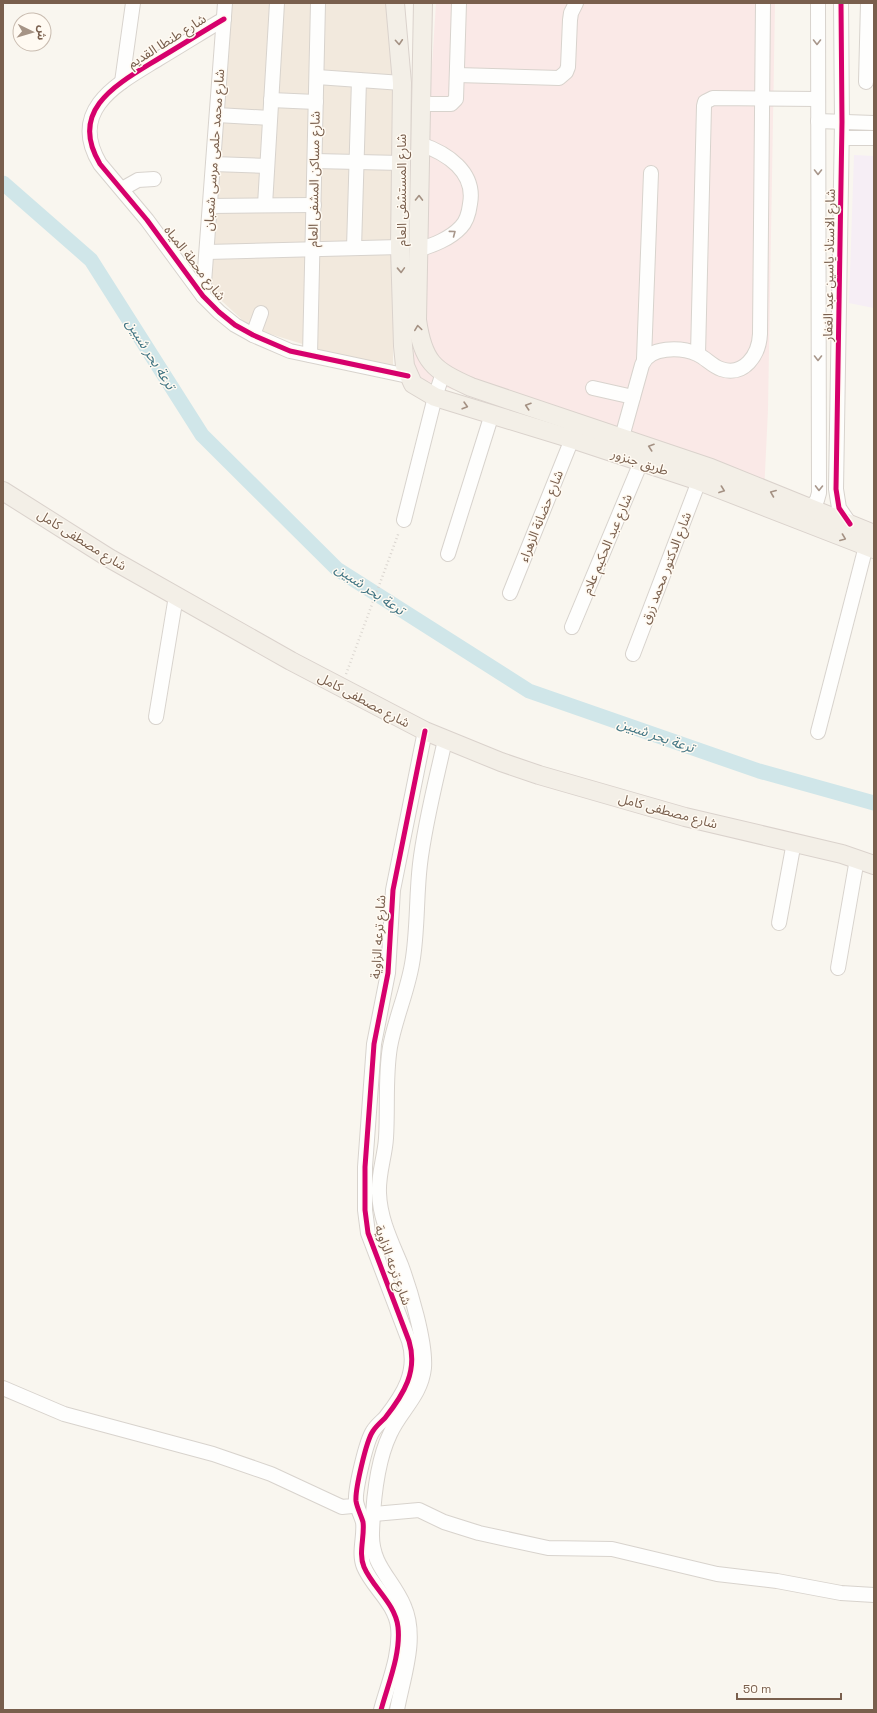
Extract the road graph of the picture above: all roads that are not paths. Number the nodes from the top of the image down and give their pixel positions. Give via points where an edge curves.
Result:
1 (133, 3) edge
2 (225, 3) edge
3 (277, 3) edge
4 (318, 3) edge
5 (395, 3) edge
6 (423, 3) edge
7 (459, 3) edge
8 (576, 3) edge
9 (763, 3) edge
10 (818, 3) edge
11 (841, 3) edge
12 (868, 3) edge
13 (224, 19) junction
14 (457, 75) junction
15 (316, 78) junction
16 (358, 80) junction
17 (122, 82) junction
18 (866, 82) dead end
19 (402, 83) junction
20 (762, 99) junction
21 (817, 99) junction
22 (271, 100) junction
23 (316, 102) junction
24 (421, 104) junction
25 (217, 115) junction
26 (270, 118) junction
27 (818, 121) junction
28 (842, 122) junction
29 (874, 123) edge
30 (842, 138) junction
31 (874, 138) edge
32 (420, 144) junction
33 (314, 161) junction
34 (356, 162) junction
35 (401, 163) junction
36 (213, 164) junction
37 (267, 166) junction
38 (651, 172) dead end
39 (154, 179) dead end
40 (122, 189) junction
41 (314, 205) junction
42 (210, 206) junction
43 (265, 206) junction
44 (400, 247) junction
45 (354, 248) junction
46 (313, 249) junction
47 (418, 250) junction
48 (207, 252) junction
49 (818, 258) junction
50 (840, 258) junction
51 (203, 296) junction
52 (261, 313) dead end
53 (253, 336) junction
54 (698, 354) junction
55 (310, 355) junction
56 (644, 359) junction
57 (437, 369) junction
58 (408, 376) junction
59 (593, 388) dead end
60 (435, 397) junction
61 (633, 397) junction
62 (492, 414) junction
63 (622, 437) junction
64 (572, 438) junction
65 (641, 462) junction
66 (698, 481) junction
67 (3, 491) edge
68 (810, 508) junction
69 (404, 520) dead end
70 (850, 524) junction
71 (871, 543) edge
72 (448, 554) dead end
73 (510, 593) dead end
74 (176, 596) junction
75 (572, 627) dead end
76 (633, 654) dead end
77 (156, 717) dead end
78 (425, 731) junction
79 (818, 732) dead end
80 (445, 740) junction
81 (794, 842) junction
82 (857, 859) junction
83 (874, 865) edge
84 (779, 923) dead end
85 (838, 968) dead end
86 (3, 1388) edge
87 (356, 1502) junction
88 (374, 1514) junction
89 (874, 1595) edge
90 (382, 1710) edge
91 (397, 1710) edge

1 - 17 street
2 - 13 street, شارع محمد حلمى مرسى شعبان
3 - 22 street
4 - 15 street, شارع مساكن المشفى العام
5 -> 19 main road, شارع المستشفى العام
6 - 24 main road, شارع المستشفى العام
7 - 14 street
8 - 14 street via 570,20 568,66 559,78
9 - 20 street
10 -> 21 street, شارع الاستاذ ياسين عبد الغفار
11 - 28 street, شارع الاستاذ ياسين عبد الغفار
12 - 18 street
13 - 17 street, شارع طنطا القديم
13 - 25 street, شارع محمد حلمى مرسى شعبان
14 - 24 street via 457,96 454,102
15 - 16 street
15 - 23 street, شارع مساكن المشفى العام
16 - 19 street
16 - 34 street
17 - 40 street, شارع محطة المياه via 109,91 95,110 90,132 94,154
19 - 35 main road, شارع المستشفى العام
20 - 21 street
20 - 54 street via 709,99 704,106
20 - 54 street via 760,343 753,359 738,369 729,371 720,369
21 - 27 street, شارع الاستاذ ياسين عبد الغفار
22 - 23 street
22 - 26 street
23 - 33 street, شارع مساكن المشفى العام
24 - 32 main road, شارع المستشفى العام
25 - 26 street
25 - 36 street, شارع محمد حلمى مرسى شعبان
26 - 37 street
27 - 28 street
27 -> 49 street, شارع الاستاذ ياسين عبد الغفار
28 - 29 street
28 - 30 street, شارع الاستاذ ياسين عبد الغفار
30 - 31 street
30 - 50 street, شارع الاستاذ ياسين عبد الغفار
47 -> 32 main road, شارع المستشفى العام
47 -> 32 street via 436,244 461,226 469,213 472,198 470,182 457,165 438,150
33 - 34 street
33 - 41 street, شارع مساكن المشفى العام
34 - 35 street
34 - 45 street
35 - 44 main road, شارع المستشفى العام
36 - 37 street
36 - 42 street, شارع محمد حلمى مرسى شعبان
37 - 43 street
38 - 56 street
39 - 40 street via 138,180
40 - 51 street, شارع محطة المياه via 177,258
41 - 43 street
41 - 46 street, شارع مساكن المشفى العام
42 - 43 street
42 - 48 street, شارع محمد حلمى مرسى شعبان
44 - 45 street
44 -> 58 main road, شارع المستشفى العام via 404,355
45 - 46 street
46 - 48 street
46 - 55 street, شارع مساكن المشفى العام
57 -> 47 main road, شارع المستشفى العام via 425,353 417,320
48 - 51 street, شارع محمد حلمى مرسى شعبان
49 - 50 street
49 -> 68 street, شارع الاستاذ ياسين عبد الغفار via 819,493
50 - 70 street, شارع الاستاذ ياسين عبد الغفار via 836,490 839,508
51 - 53 street, شارع محطة المياه via 219,312
52 - 53 street
53 - 55 street, شارع محطة المياه via 290,351
54 - 56 street via 680,350 660,351
55 - 58 street, شارع محطة المياه
56 - 61 street
57 - 60 street
63 -> 57 main road, طريق جنزور via 470,387
58 - 60 main road, طريق جنزور via 413,384
59 - 61 street
60 -> 62 main road, طريق جنزور
60 - 69 street
61 - 63 street
62 - 64 main road, طريق جنزور
62 - 72 street
68 -> 63 main road, طريق جنزور via 710,468
64 - 65 main road, طريق جنزور
64 - 73 street, شارع حضانة الزهراء
65 - 66 main road, طريق جنزور
65 - 75 street, شارع عبد الحكيم علام
66 -> 71 main road, طريق جنزور
66 - 76 street, شارع الدكتور محمد زرق
67 - 74 main road, شارع مصطفى كامل via 109,558
68 - 70 main road, طريق جنزور
70 - 71 main road, طريق جنزور
71 - 79 street
74 - 77 street
74 - 78 main road, شارع مصطفى كامل via 291,661
78 - 80 main road, شارع مصطفى كامل
78 - 87 street, شارع ترعه الزاوية via 394,881 388,973 374,1044 365,1167 368,1233 412,1349 412,1368 403,1393 370,1438 361,1469
80 - 81 main road, شارع مصطفى كامل via 539,775 685,817
80 - 88 street, شارع ترعه الزاوية via 421,854 417,924 408,988 390,1047 386,1095 386,1144 379,1190 384,1224 402,1268 420,1329 424,1369 417,1393 393,1428 386,1444
81 - 82 main road, شارع مصطفى كامل
81 - 84 street
82 - 83 main road, شارع مصطفى كامل
82 - 85 street
86 - 87 street via 64,1414 213,1454 272,1474 342,1507 352,1506
87 - 90 street, شارع ترعه الزاوية via 363,1523 364,1567 388,1602 398,1626 396,1656
88 - 89 street via 419,1510 444,1522 479,1533 548,1548 612,1549 717,1574 777,1581 840,1593
88 - 91 street, شارع ترعه الزاوية via 374,1552 382,1571 405,1607 410,1628

